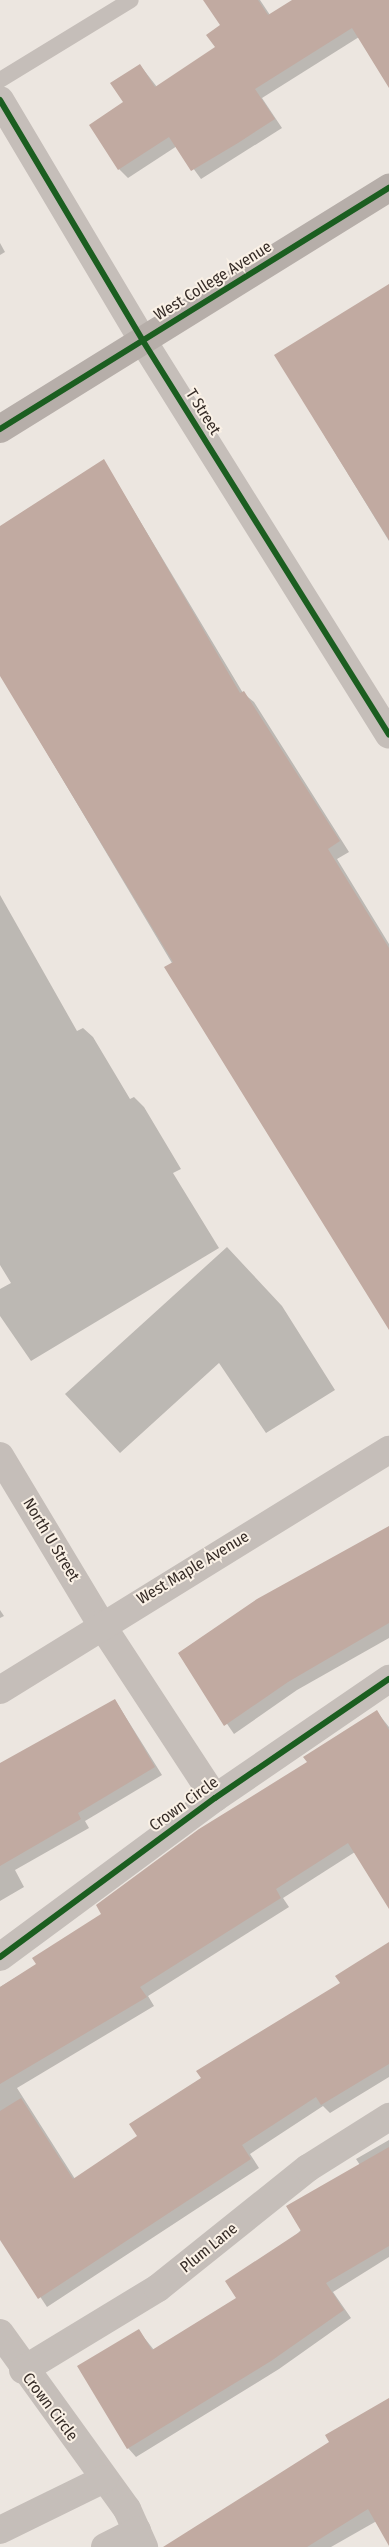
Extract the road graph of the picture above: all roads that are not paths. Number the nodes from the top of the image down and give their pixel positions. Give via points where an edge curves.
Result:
1 (131, 0) edge
2 (0, 80) edge
3 (0, 100) edge
4 (389, 188) edge
5 (143, 341) junction
6 (0, 429) edge
7 (389, 734) edge
8 (389, 1450) edge
9 (0, 1456) edge
10 (101, 1624) junction
11 (387, 1683) edge
12 (0, 1690) edge
13 (215, 1798) junction
14 (0, 1957) edge
15 (389, 2117) edge
16 (0, 2333) edge
17 (23, 2370) junction
18 (104, 2479) junction
19 (0, 2530) edge
20 (141, 2539) edge
21 (105, 2547) edge

1 - 2 lane
3 - 5 street, T Street
4 - 5 street, West College Avenue
5 - 6 street, West College Avenue
5 - 7 street, T Street
8 - 10 street, West Maple Avenue
9 - 10 street, North U Street
10 - 12 street, West Maple Avenue
10 - 13 street, North U Street
11 - 13 street, Crown Circle
13 - 14 street, Crown Circle
15 - 17 street, Plum Lane via 308,2168 158,2288
16 - 17 street, Crown Circle
17 - 18 street, Crown Circle
18 - 19 street
18 - 20 street, Crown Circle
20 - 21 street, Crown Circle

